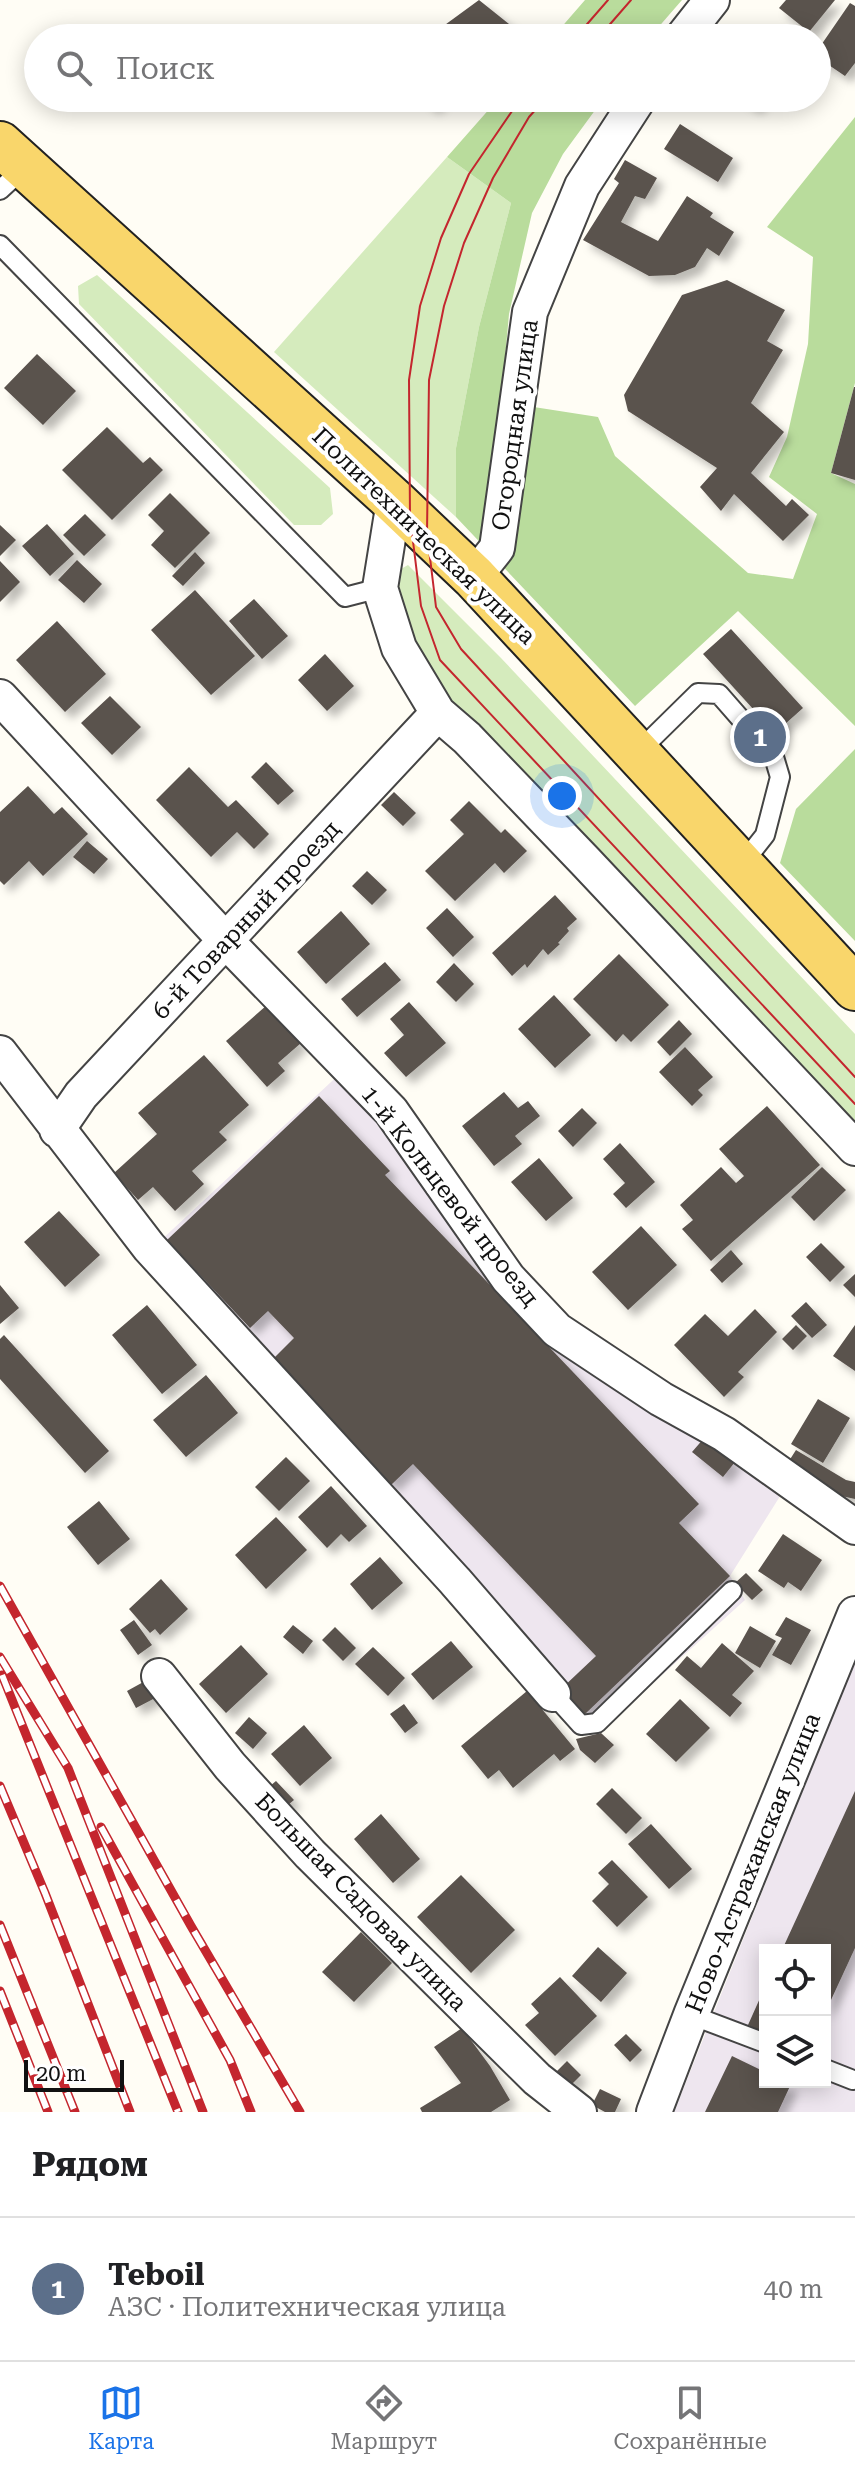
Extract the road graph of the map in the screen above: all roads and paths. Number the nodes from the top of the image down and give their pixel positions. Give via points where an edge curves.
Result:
1 (712, 0) edge
2 (693, 24) edge
3 (630, 112) edge
4 (8, 167) edge
5 (0, 245) edge
6 (394, 501) junction
7 (474, 577) junction
8 (380, 588) junction
9 (0, 697) edge
10 (438, 713) junction
11 (637, 753) junction
12 (742, 864) junction
13 (227, 942) junction
14 (855, 988) edge
15 (0, 1053) edge
16 (57, 1130) junction
17 (855, 1148) edge
18 (855, 1527) edge
19 (732, 1591) dead end
20 (855, 1614) edge
21 (159, 1676) dead end
22 (553, 1694) joint
23 (691, 2015) junction
24 (759, 2041) edge
25 (831, 2071) edge
26 (853, 2080) dead end
27 (579, 2112) edge
28 (654, 2112) edge

1 - 2 street
3 - 7 street, Огородная улица via 582,186 530,312 497,548
4 - 6 main road, Политехническая улица
5 - 8 lane via 345,597
6 - 7 main road, Политехническая улица
6 - 8 street
7 - 11 main road, Политехническая улица
8 - 10 street via 399,648
9 - 13 street, 1-й Кольцевой проезд
10 - 13 street, 6-й Товарный проезд
10 - 17 street
11 - 12 main road, Политехническая улица
11 - 12 lane via 698,693 719,694 774,757 780,777 765,835
12 - 14 main road, Политехническая улица
13 - 16 street, 6-й Товарный проезд via 81,1095
13 - 18 street, 1-й Кольцевой проезд via 391,1111 508,1278 557,1330 724,1434
15 - 16 street
16 - 22 street via 149,1247
19 - 22 lane via 597,1723 581,1725
20 - 23 street, Ново-Астраханская улица
21 - 27 street, Большая Садовая улица via 230,1766 310,1854 537,2079
23 - 24 lane
23 - 28 street, Ново-Астраханская улица
25 - 26 lane

